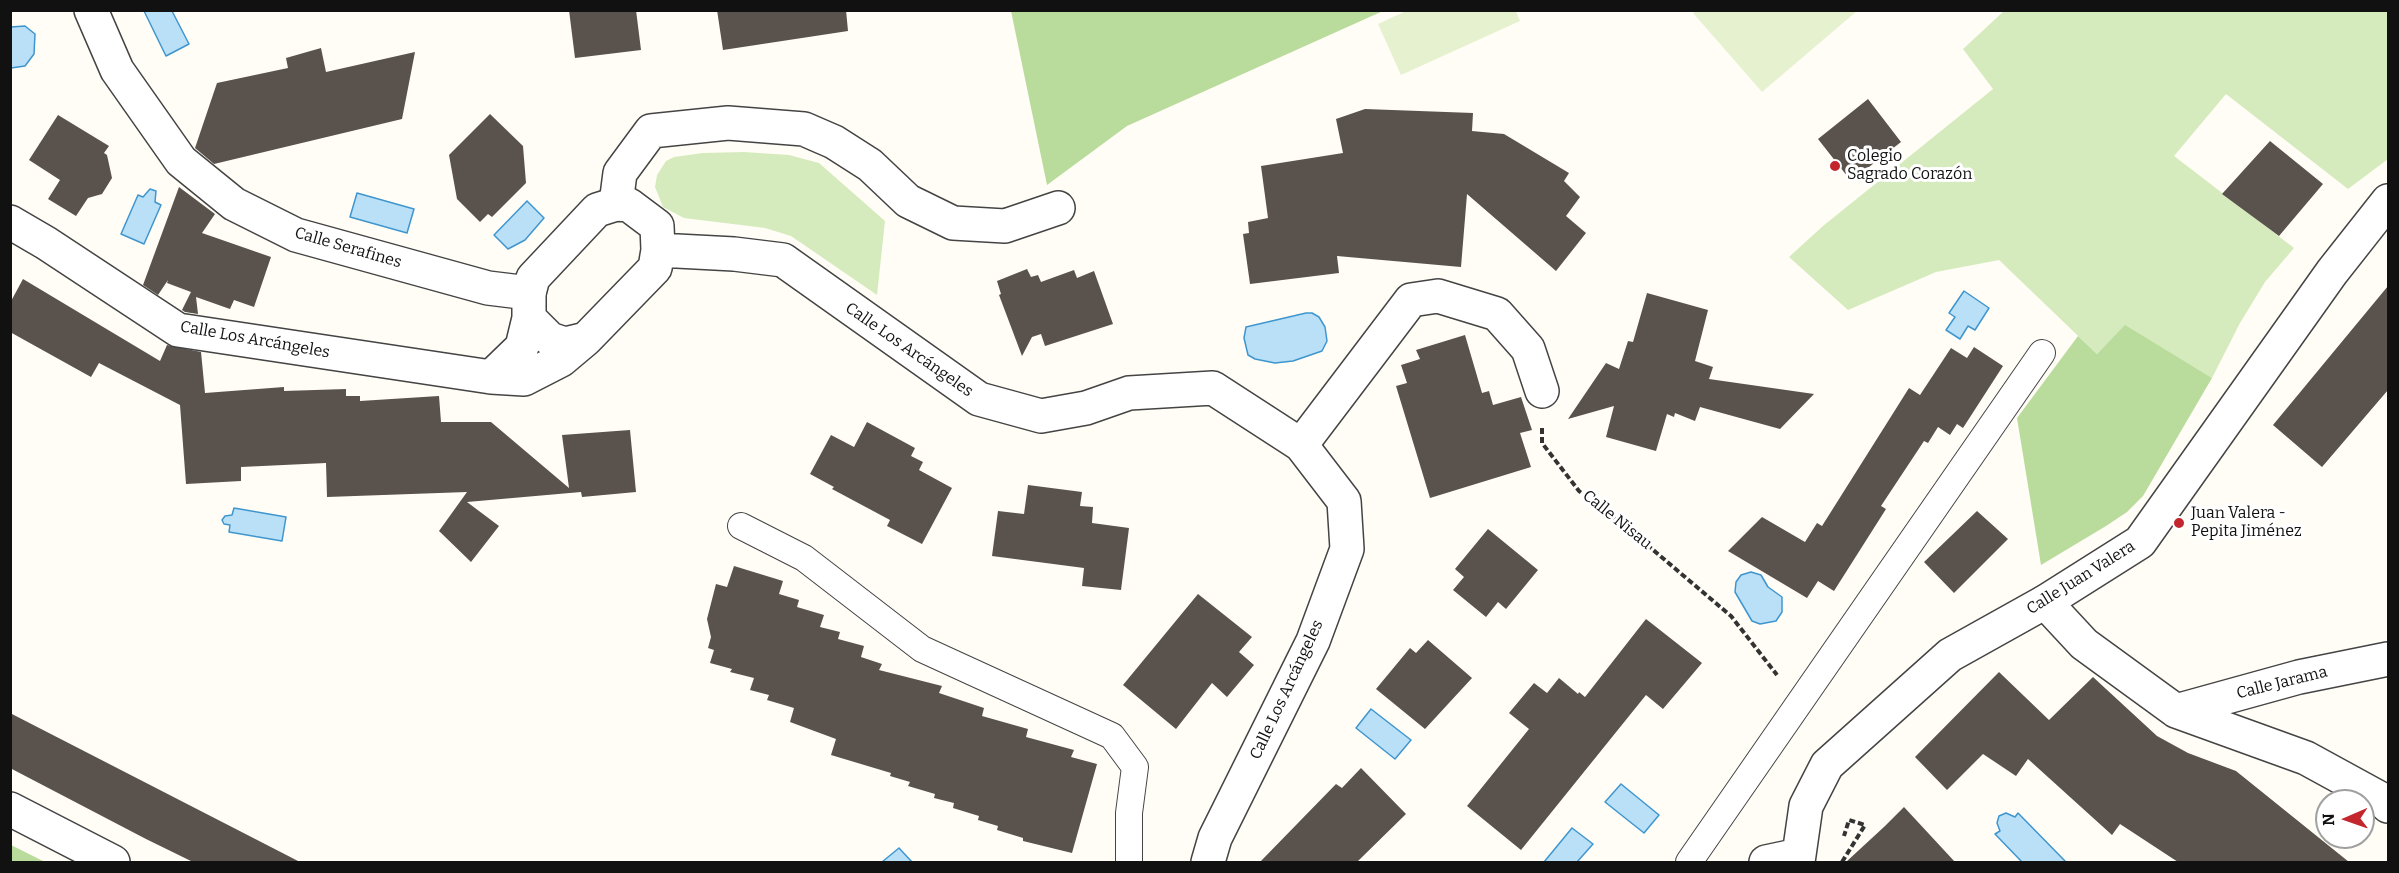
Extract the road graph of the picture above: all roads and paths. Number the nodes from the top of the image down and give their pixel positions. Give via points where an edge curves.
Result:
1 (91, 10) edge
2 (2388, 201) edge
3 (616, 204) junction
4 (1058, 208) dead end
5 (10, 222) edge
6 (658, 250) junction
7 (529, 306) junction
8 (586, 339) junction
9 (2042, 353) dead end
10 (491, 377) junction
11 (1542, 391) joint
12 (1301, 445) junction
13 (741, 526) dead end
14 (2045, 602) junction
15 (2388, 659) edge
16 (1782, 683) dead end
17 (2176, 711) junction
18 (2388, 806) edge
19 (10, 809) edge
20 (1842, 841) dead end
21 (1798, 859) edge
22 (113, 862) edge
23 (1129, 862) edge
24 (1208, 862) edge
25 (1689, 862) edge
26 (1766, 862) edge
27 (1842, 862) edge

1 - 7 street, Calle Serafines via 117,70 181,161 234,204 296,235 488,288
2 - 14 street, Calle Juan Valera via 2332,272 2140,542
3 - 4 street via 620,173 651,130 728,123 804,129 834,142 870,165 908,201 953,224 1005,226
3 - 6 street via 629,205 657,226
3 - 7 street via 597,210 533,278
5 - 10 street, Calle Los Arcángeles via 178,330
6 - 8 street, Calle Los Arcángeles via 655,268
6 - 12 street, Calle Los Arcángeles via 783,260 979,399 1041,416 1086,408 1129,393 1213,388
7 - 8 street via 550,339 565,344
7 - 10 street via 522,347
8 - 10 street, Calle Los Arcángeles via 561,360 524,379
9 - 25 lane
11 - 12 street via 1528,349 1497,314 1438,296 1411,300
11 - 16 path, Calle Nisau via 1542,443 1580,491 1731,616
12 - 24 street, Calle Los Arcángeles via 1344,501 1347,549 1313,642 1215,838
13 - 23 lane via 804,558 922,649 1112,736 1135,767 1129,813
14 - 17 street via 2084,644
14 - 21 street, Calle Juan Valera via 1950,655 1827,765 1806,806
15 - 17 street, Calle Jarama via 2299,677
17 - 18 street via 2306,759
19 - 22 street
20 - 27 path via 1849,820 1865,825
21 - 26 street

